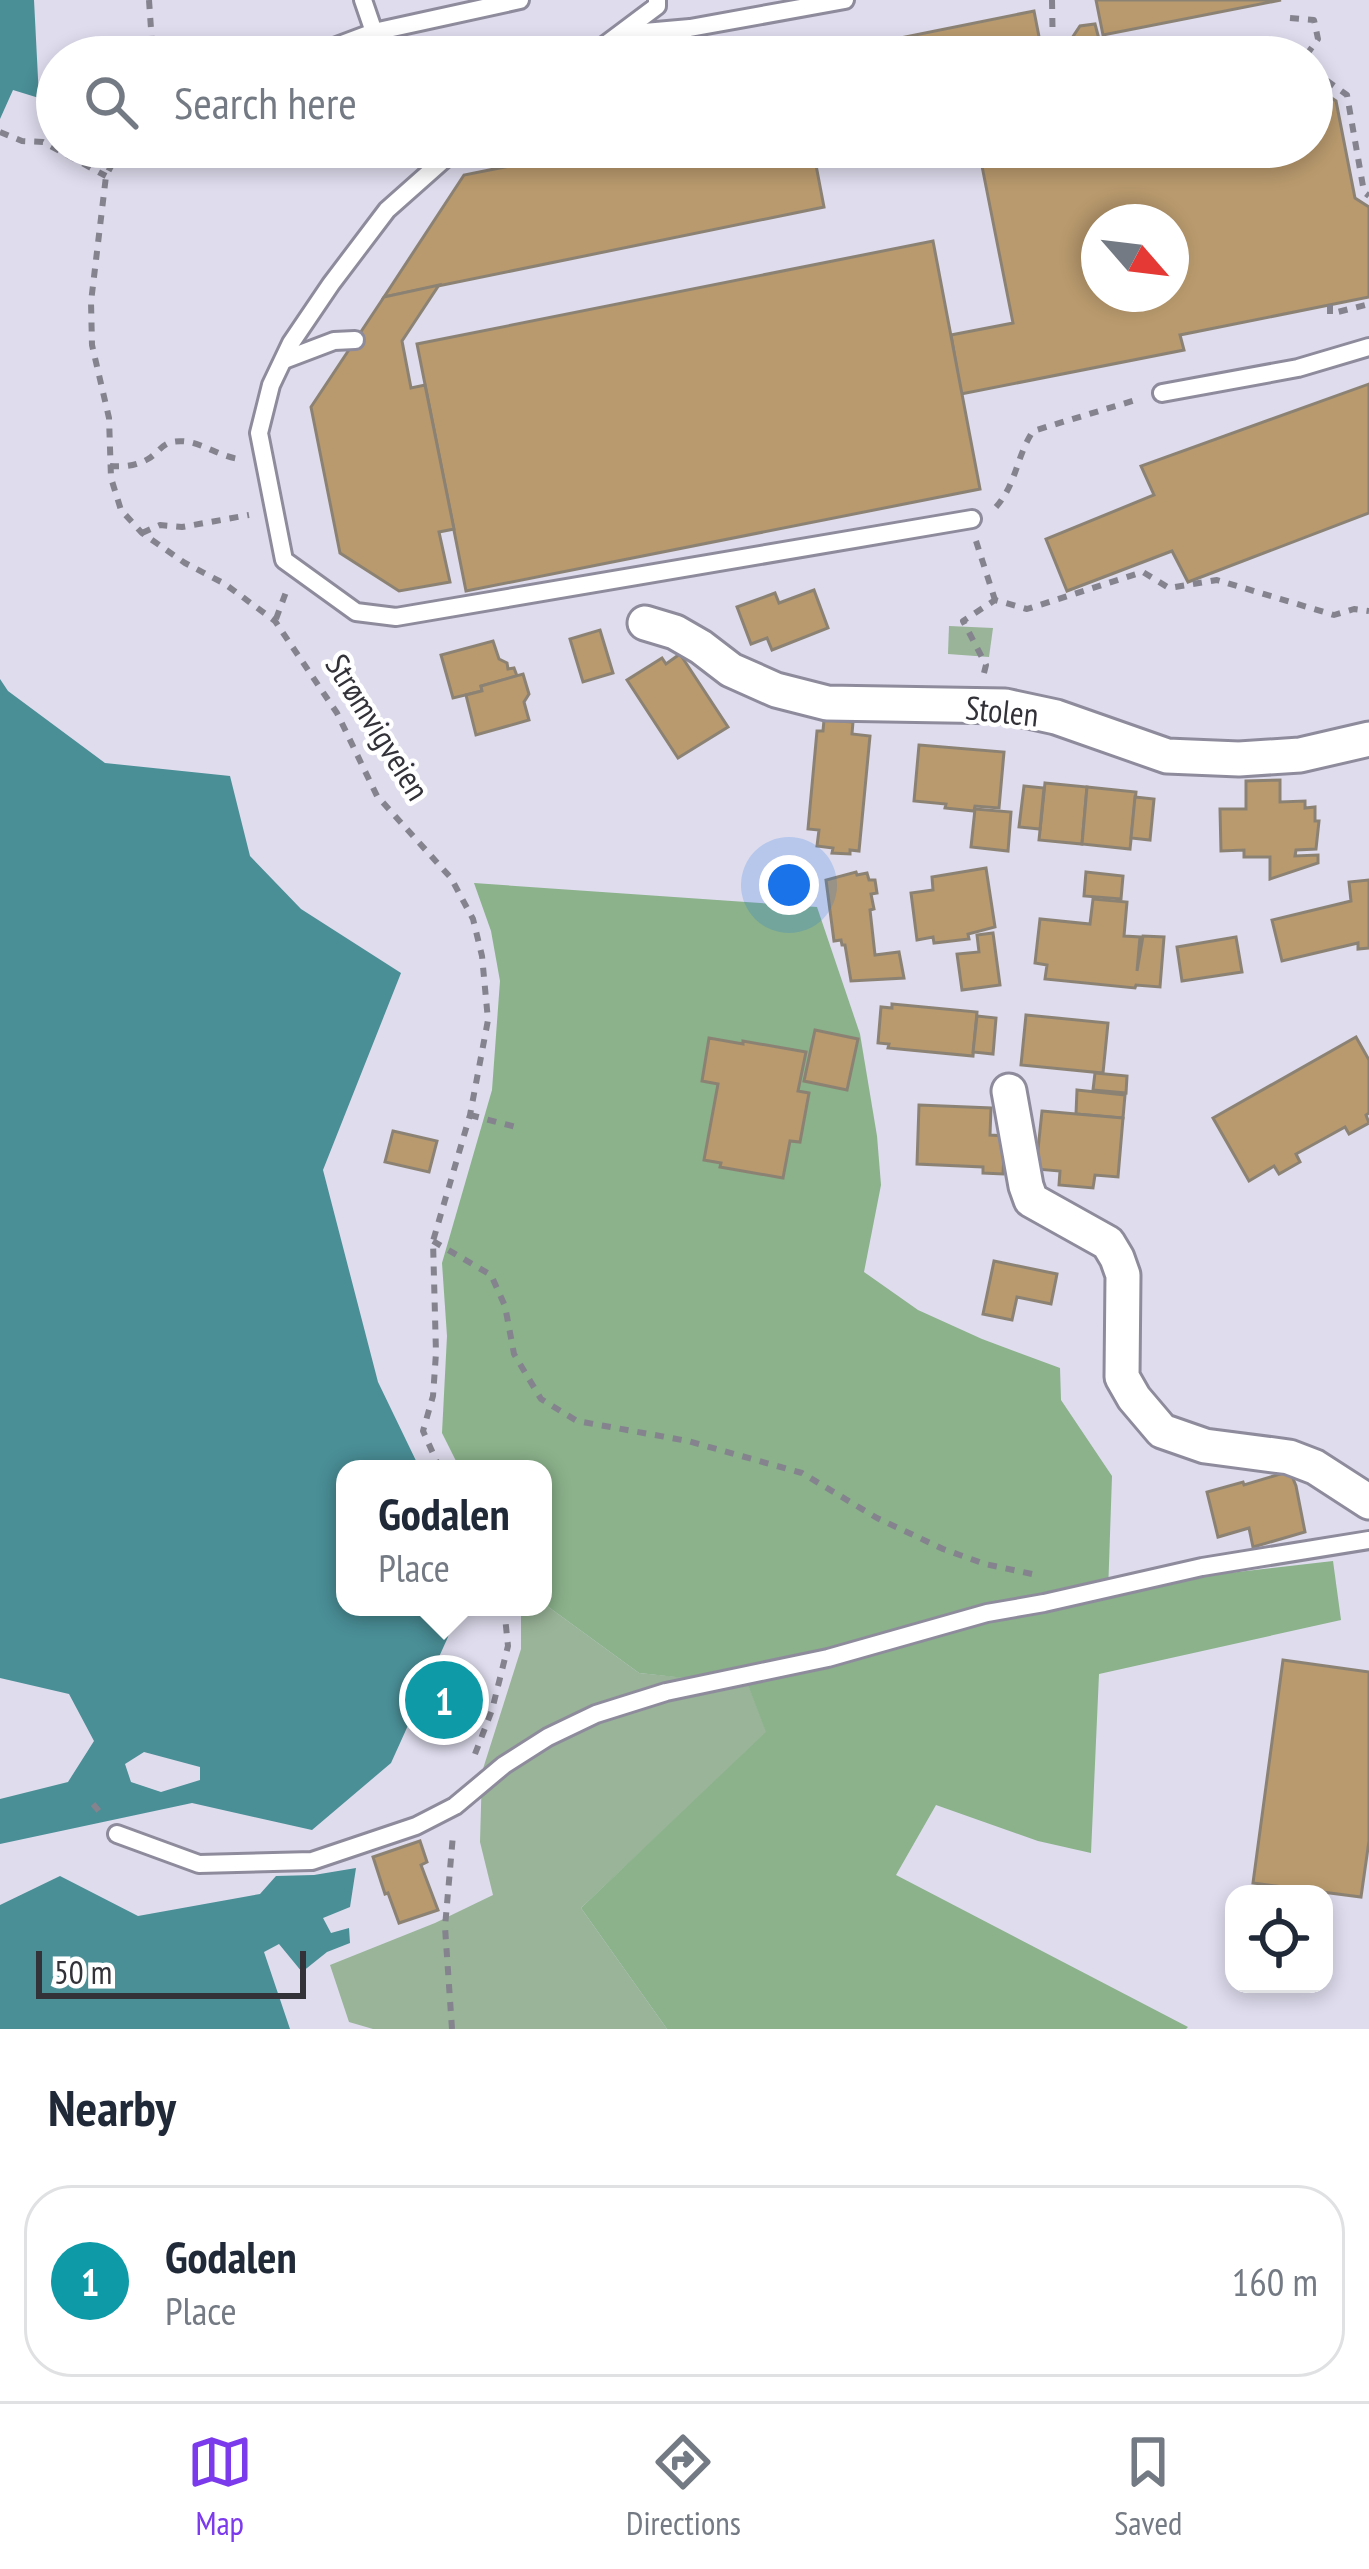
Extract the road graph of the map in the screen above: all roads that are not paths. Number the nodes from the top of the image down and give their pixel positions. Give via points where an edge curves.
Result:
1 (363, 0) edge
2 (520, 0) edge
3 (657, 0) edge
4 (844, 0) edge
5 (374, 32) junction
6 (622, 34) junction
7 (363, 36) edge
8 (619, 36) edge
9 (434, 168) edge
10 (356, 340) dead end
11 (1369, 346) edge
12 (283, 360) junction
13 (1162, 393) road end
14 (972, 519) road end
15 (645, 622) dead end
16 (1369, 740) edge
17 (1009, 1091) dead end
18 (1369, 1502) edge
19 (1369, 1540) edge
20 (118, 1834) dead end

1 - 5 lane
2 - 5 lane
3 - 6 lane
4 - 6 lane
5 - 7 lane
6 - 8 lane
9 - 12 lane via 387,210
10 - 12 lane
11 - 13 lane
12 - 14 lane via 259,433 284,560 356,612 396,616
15 - 16 street, Stolen via 731,670 827,703 1005,706 1167,756 1300,755
17 - 18 street via 1031,1200 1108,1243 1117,1258 1122,1377 1162,1431 1204,1446 1289,1457
19 - 20 lane via 1093,1590 666,1692 548,1737 416,1826 312,1861 199,1864

